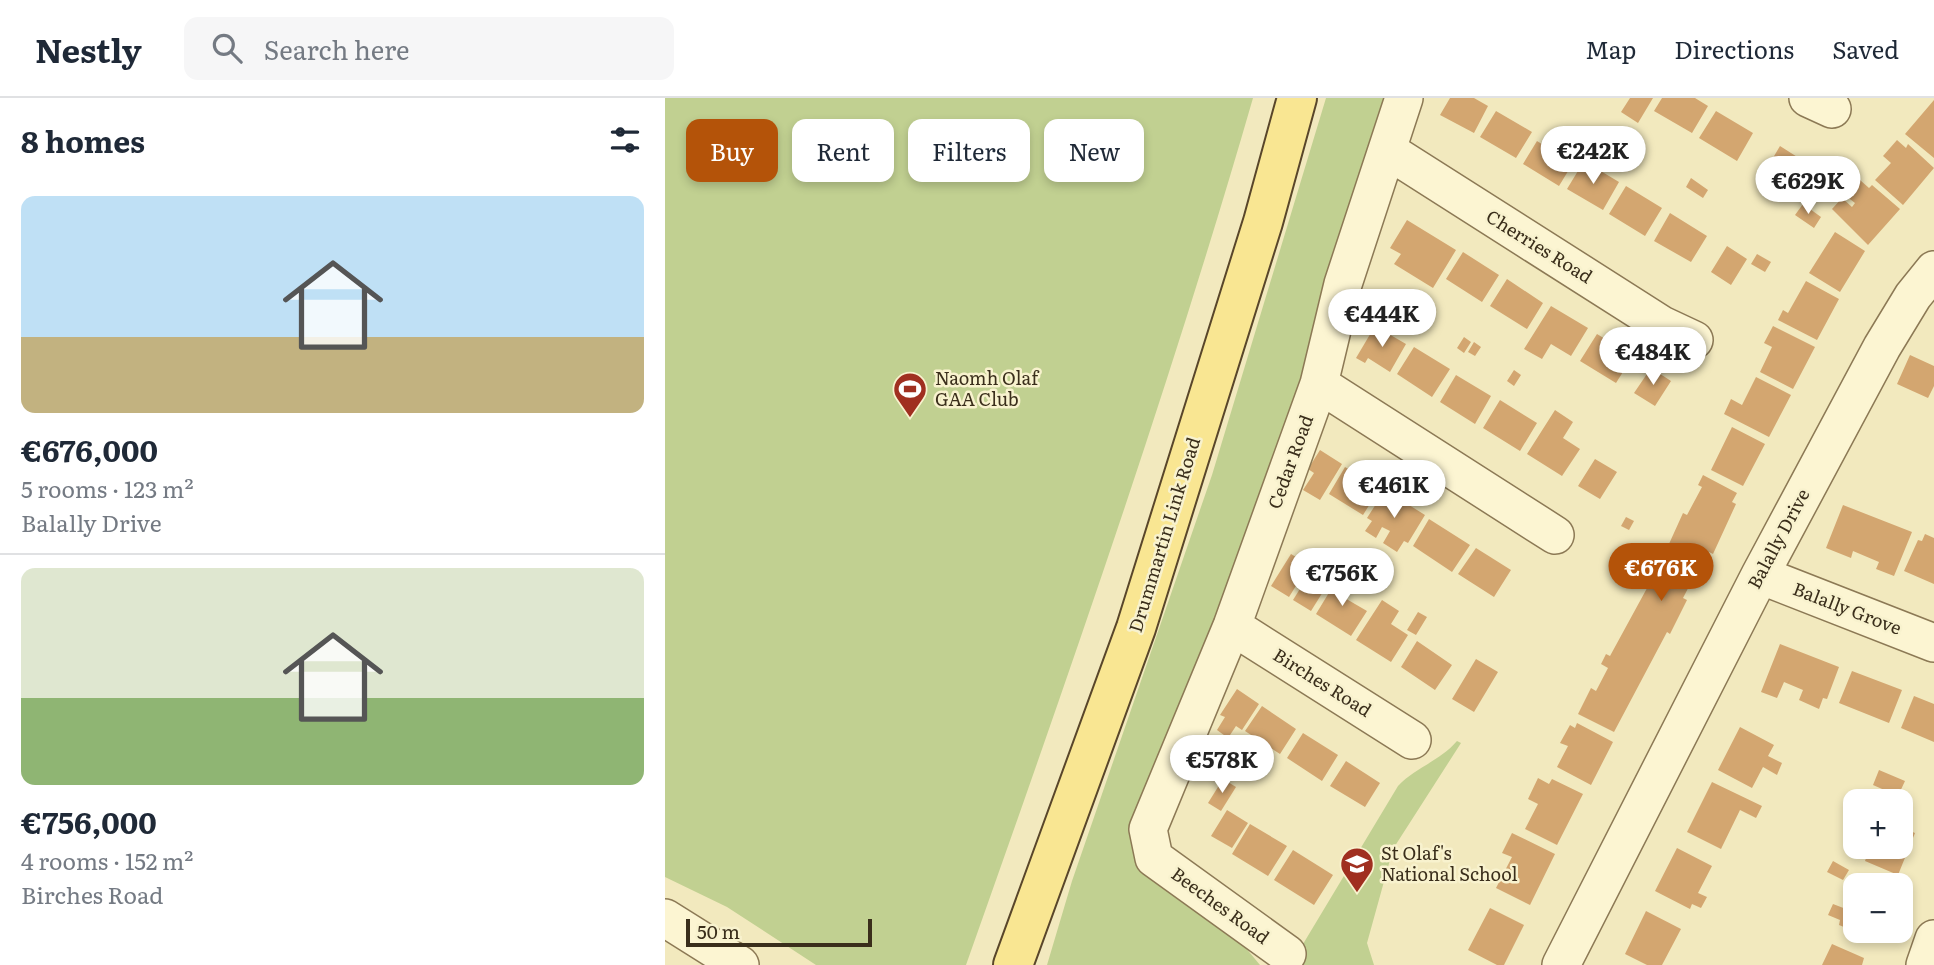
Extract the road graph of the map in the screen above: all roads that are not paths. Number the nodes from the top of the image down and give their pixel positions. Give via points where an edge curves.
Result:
1 (1297, 98) edge
2 (1404, 98) edge
3 (1387, 150) junction
4 (1927, 290) edge
5 (1694, 340) dead end
6 (1319, 384) junction
7 (1555, 535) dead end
8 (1760, 575) junction
9 (1233, 626) junction
10 (1934, 643) edge
11 (1412, 740) dead end
12 (1154, 858) joint
13 (665, 918) edge
14 (1934, 939) edge
15 (1287, 954) dead end
16 (740, 965) edge
17 (1013, 965) edge
18 (1561, 965) edge
19 (1925, 965) edge

1 - 17 main road, Drummartin Link Road via 1263,222 1136,628
2 - 3 street, Cedar Road
3 - 5 street, Cherries Road via 1662,325
3 - 6 street, Cedar Road via 1343,284
4 - 8 street, Balally Drive via 1882,347
6 - 7 street
6 - 9 street, Cedar Road
8 - 10 street, Balally Grove
8 - 18 street, Balally Drive
9 - 11 street, Birches Road
9 - 12 street, Cedar Road via 1148,829
12 - 15 street, Beeches Road
13 - 16 street
14 - 19 street

